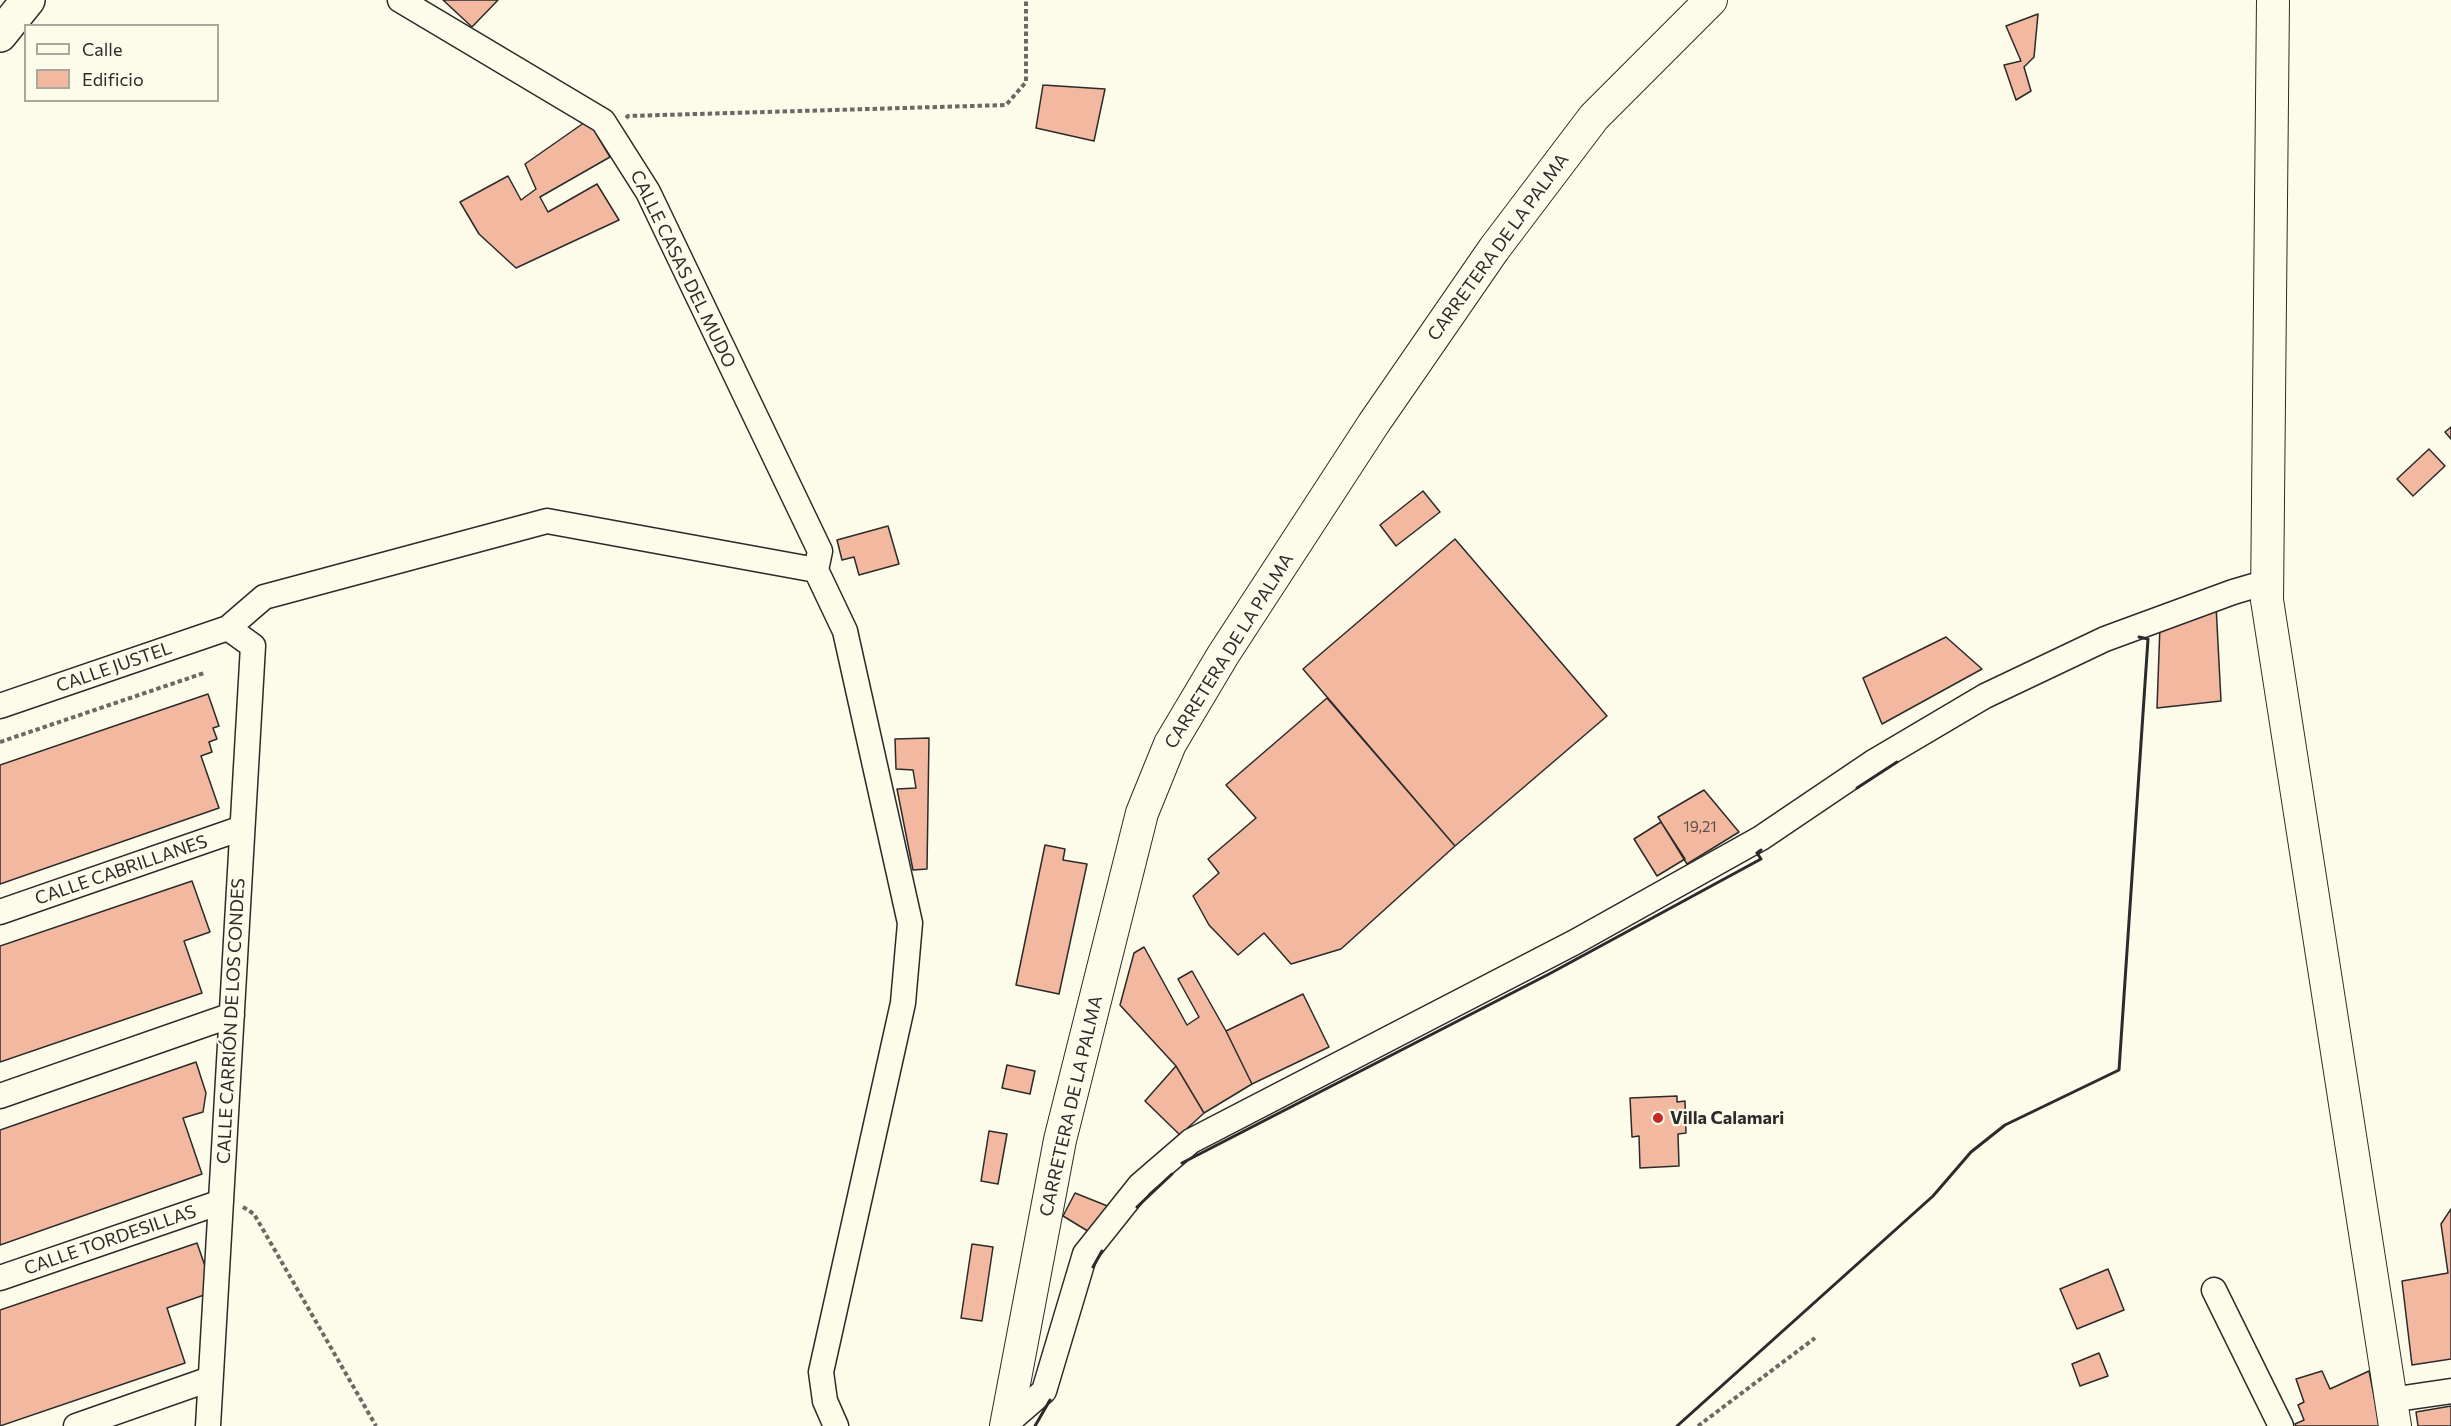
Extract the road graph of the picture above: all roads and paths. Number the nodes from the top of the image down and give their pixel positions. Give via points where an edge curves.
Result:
1 (28, 0) edge
2 (400, 0) edge
3 (1026, 0) edge
4 (1711, 0) edge
5 (2273, 0) edge
6 (0, 35) edge
7 (611, 133) junction
8 (816, 570) junction
9 (2267, 582) junction
10 (228, 628) junction
11 (204, 673) dead end
12 (0, 706) edge
13 (0, 742) edge
14 (242, 828) junction
15 (0, 912) edge
16 (232, 1015) junction
17 (0, 1096) edge
18 (221, 1198) junction
19 (0, 1278) edge
20 (2214, 1290) dead end
21 (1815, 1338) dead end
22 (210, 1379) junction
23 (2451, 1391) edge
24 (2392, 1413) edge
25 (834, 1423) edge
26 (1007, 1424) edge
27 (76, 1426) edge
28 (208, 1426) edge
29 (376, 1426) edge
30 (1698, 1426) edge
31 (2281, 1426) edge

1 - 6 highway
2 - 7 street, CALLE CASAS DEL MUDO via 603,121
3 - 7 path via 1026,82 1006,105 628,116
4 - 26 main road, CARRETERA DE LA PALMA via 1594,117 1494,249 1367,433 1170,744 1142,813 1060,1140
5 - 9 main road
7 - 8 street, CALLE CASAS DEL MUDO via 648,192 820,551
8 - 10 street via 547,521 264,597
8 - 25 street via 845,631 910,923 903,1003 821,1372
9 - 24 main road
9 - 26 street via 2105,639 1985,696 1875,761 1761,838 1596,930 1191,1141 1140,1185 1085,1254 1044,1391
10 - 12 street, CALLE JUSTEL
10 - 14 street, CALLE CARRIÓN DE LOS CONDES via 253,646
11 - 13 path
14 - 15 street, CALLE CABRILLANES
14 - 16 street, CALLE CARRIÓN DE LOS CONDES
16 - 17 street
16 - 18 street, CALLE CARRIÓN DE LOS CONDES
18 - 19 street, CALLE TORDESILLAS
18 - 22 street, CALLE CARRIÓN DE LOS CONDES
18 - 29 path via 254,1214
20 - 31 street
21 - 30 path
22 - 27 street
22 - 28 street, CALLE CARRIÓN DE LOS CONDES
23 - 24 street

